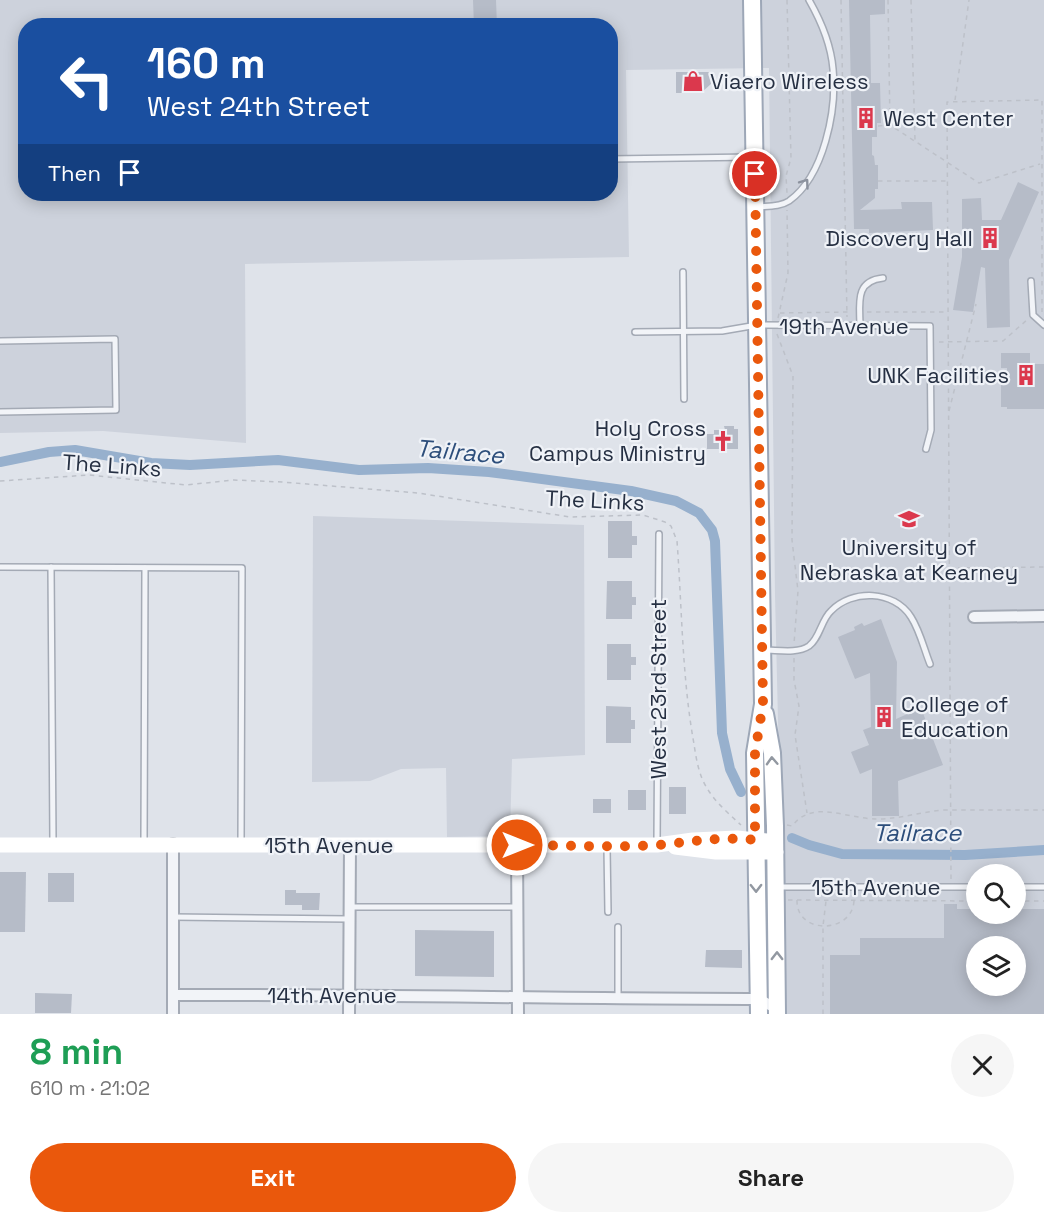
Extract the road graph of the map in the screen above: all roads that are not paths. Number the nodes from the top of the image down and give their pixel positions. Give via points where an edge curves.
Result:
1 (809, 0) edge
2 (751, 3) edge
3 (755, 157) junction
4 (618, 159) edge
5 (755, 207) junction
6 (683, 273) dead end
7 (883, 278) dead end
8 (1031, 281) dead end
9 (757, 325) junction
10 (1043, 325) edge
11 (860, 327) junction
12 (635, 332) dead end
13 (684, 332) junction
14 (0, 341) edge
15 (684, 399) dead end
16 (0, 412) edge
17 (926, 449) dead end
18 (658, 534) dead end
19 (0, 567) edge
20 (51, 567) junction
21 (145, 568) junction
22 (974, 616) dead end
23 (1044, 616) edge
24 (762, 650) junction
25 (930, 664) dead end
26 (763, 704) junction
27 (755, 840) junction
28 (775, 840) junction
29 (0, 844) edge
30 (53, 844) junction
31 (144, 844) junction
32 (173, 844) junction
33 (241, 845) junction
34 (350, 845) junction
35 (517, 845) junction
36 (607, 845) junction
37 (657, 845) junction
38 (966, 887) edge
39 (1026, 887) edge
40 (1044, 887) edge
41 (780, 893) junction
42 (349, 907) junction
43 (518, 907) junction
44 (608, 912) dead end
45 (173, 917) junction
46 (349, 919) junction
47 (618, 927) dead end
48 (349, 994) junction
49 (173, 995) junction
50 (517, 998) junction
51 (618, 999) junction
52 (759, 1007) edge
53 (777, 1011) edge
54 (173, 1014) edge
55 (349, 1014) edge
56 (518, 1014) edge

5 -> 1 lane via 788,202 802,188 818,159 830,124 831,56
2 - 3 main road
3 - 4 lane
3 - 5 main road
5 - 9 main road
6 - 13 lane
7 - 11 lane via 872,279 862,288
8 - 10 lane via 1033,315
9 - 11 lane, 19th Avenue
9 - 13 lane, 19th Avenue
9 - 24 main road
11 - 17 lane, 19th Avenue via 930,326 931,430
12 - 13 lane, 19th Avenue
13 - 15 lane
14 - 16 lane via 115,339 116,410
18 - 37 lane, West 23rd Street
19 - 20 lane
20 - 21 lane
20 - 30 lane
21 - 31 lane
21 - 33 lane via 242,568
22 - 23 street
24 - 25 lane via 794,651 809,645 831,610 853,597 875,595 895,602 910,615
24 - 26 main road
26 - 27 main road via 755,753
28 -> 26 main road via 772,753
27 - 28 street, 15th Avenue
27 - 37 street, 15th Avenue via 693,840
27 -> 52 main road
28 - 41 main road
29 - 30 street, 15th Avenue
30 - 31 street, 15th Avenue
31 - 32 street, 15th Avenue
32 - 33 street, 15th Avenue
32 - 45 street
33 - 34 street, 15th Avenue
34 - 35 street, 15th Avenue
34 - 42 street
35 - 36 street, 15th Avenue
35 - 43 street
36 - 37 street, 15th Avenue
36 - 44 lane
38 - 41 lane, 15th Avenue
39 - 40 lane
53 -> 41 main road
42 - 43 lane
42 - 46 street
43 - 50 street
45 - 46 lane
45 - 49 street
46 - 48 street
47 - 51 lane
48 - 49 street, 14th Avenue
48 - 50 street, 14th Avenue
48 - 55 street
49 - 54 street
50 - 51 street, 14th Avenue
50 - 56 street
51 - 52 street, 14th Avenue
52 - 53 street, 14th Avenue

